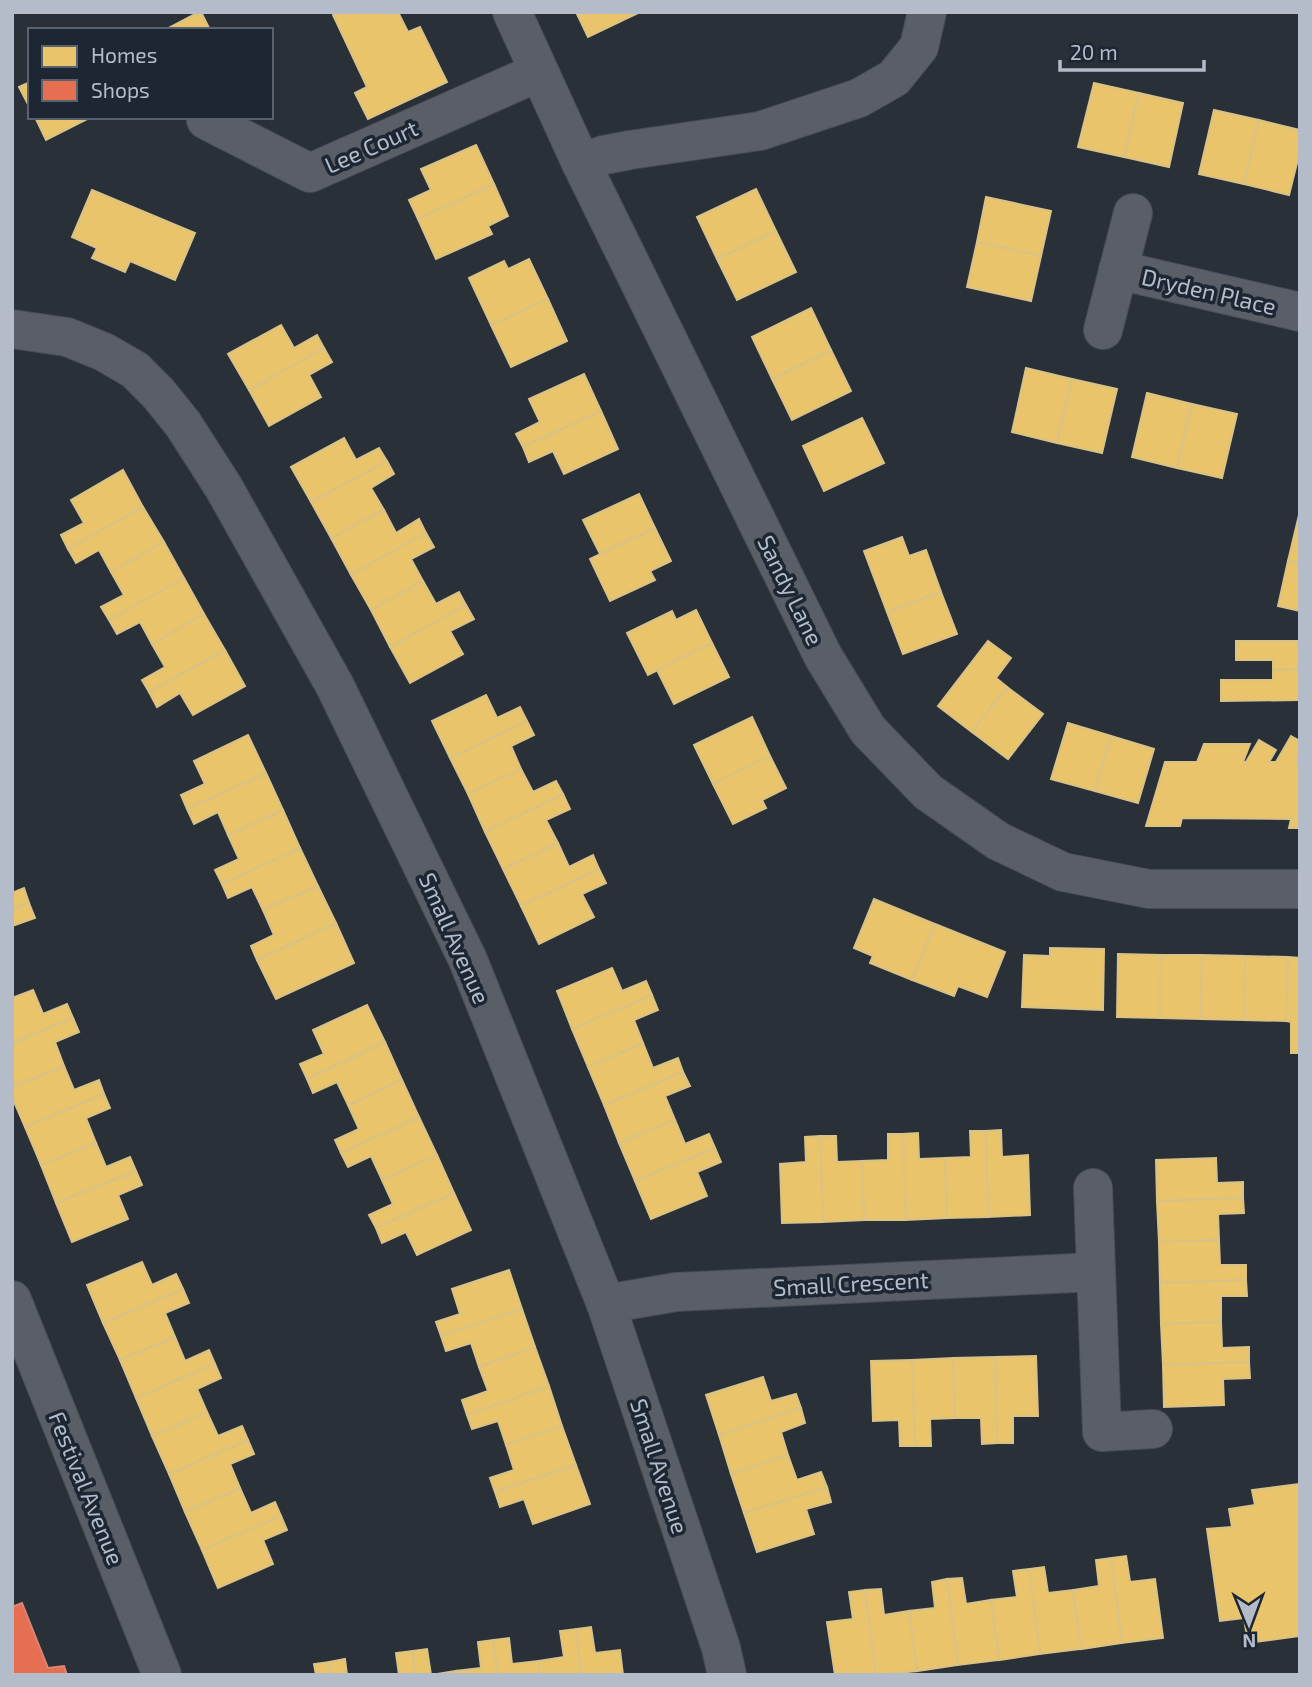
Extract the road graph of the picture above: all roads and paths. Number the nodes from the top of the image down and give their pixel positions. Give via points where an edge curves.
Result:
1 (512, 12) edge
2 (927, 12) edge
3 (539, 72) junction
4 (206, 120) dead end
5 (581, 163) junction
6 (1133, 213) dead end
7 (1118, 270) junction
8 (1300, 312) edge
9 (12, 329) edge
10 (1103, 330) dead end
11 (1300, 889) edge
12 (1093, 1188) dead end
13 (1096, 1272) junction
14 (12, 1300) edge
15 (606, 1304) junction
16 (1153, 1429) dead end
17 (162, 1675) edge
18 (727, 1675) edge

1 - 3 street, Sandy Lane
2 - 5 street via 919,47 894,78 859,98 760,131 630,150
3 - 4 street, Lee Court via 310,173
3 - 5 street, Sandy Lane
5 - 11 street, Sandy Lane via 823,656 868,730 928,792 998,841 1063,872 1149,889
6 - 7 street, Dryden Place
7 - 8 street, Dryden Place
7 - 10 street, Dryden Place
9 - 15 street, Small Avenue via 66,337 135,370 183,424 224,488 335,686 457,937
12 - 13 street
13 - 15 street, Small Crescent via 676,1292
13 - 16 street via 1102,1432
14 - 17 street, Festival Avenue
15 - 18 street, Small Avenue

